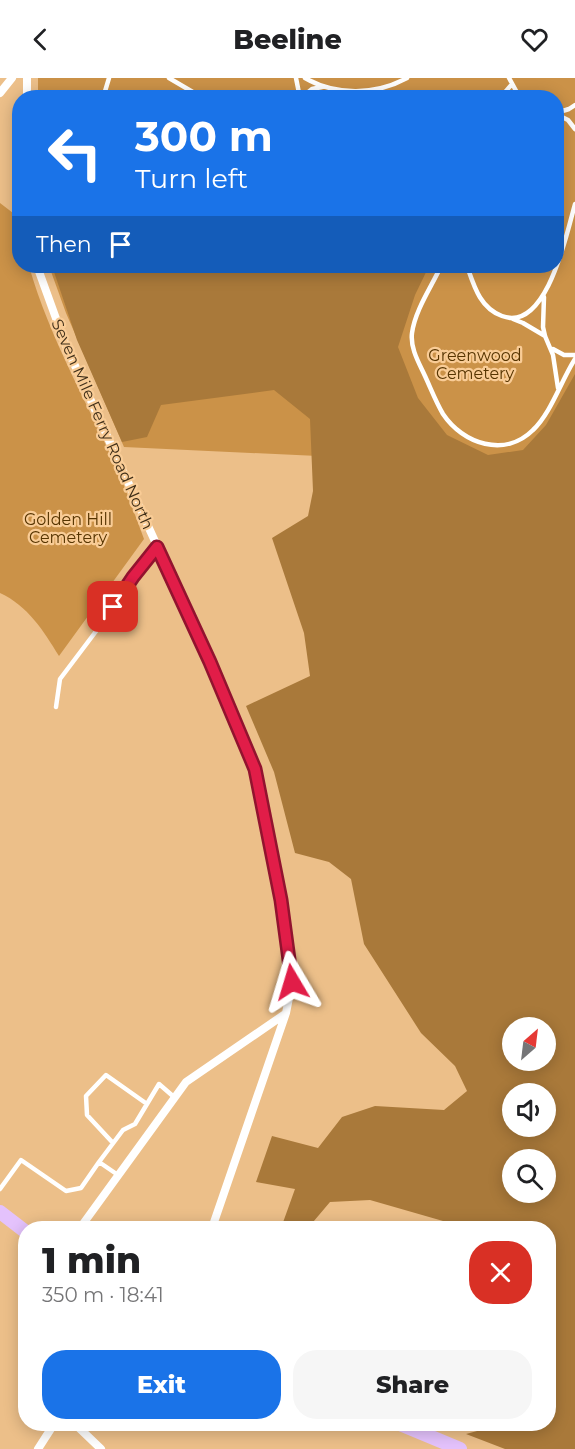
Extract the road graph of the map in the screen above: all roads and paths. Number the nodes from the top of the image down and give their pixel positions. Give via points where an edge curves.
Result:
1 (12, 78) edge
2 (169, 78) edge
3 (305, 78) edge
4 (407, 78) edge
5 (324, 87) junction
6 (189, 90) edge
7 (311, 90) edge
8 (341, 90) edge
9 (372, 90) edge
10 (0, 93) edge
11 (564, 118) edge
12 (575, 129) edge
13 (575, 204) edge
14 (564, 243) edge
15 (40, 273) edge
16 (438, 273) edge
17 (469, 273) edge
18 (553, 273) edge
19 (544, 292) junction
20 (510, 318) junction
21 (545, 336) junction
22 (549, 346) junction
23 (575, 355) edge
24 (575, 359) edge
25 (558, 388) junction
26 (157, 547) junction
27 (56, 707) dead end
28 (285, 1013) junction
29 (174, 1097) junction
30 (147, 1104) junction
31 (113, 1143) junction
32 (99, 1162) junction
33 (118, 1175) junction
34 (0, 1189) edge
35 (0, 1212) edge
36 (85, 1221) edge
37 (214, 1221) edge
38 (18, 1226) edge
39 (50, 1431) edge
40 (82, 1431) edge
41 (417, 1431) edge
42 (38, 1449) edge
43 (101, 1449) edge
44 (460, 1449) edge

1 - 10 street
2 - 6 lane
3 - 5 lane
4 - 9 lane
5 - 7 lane
5 - 8 lane
11 - 12 lane
13 - 14 lane
15 - 26 street, Seven Mile Ferry Road North via 66,346
16 - 25 lane via 417,316 413,350 443,414 453,426 487,445 504,446 519,441 540,422
17 - 20 lane via 487,307
18 - 19 lane
19 - 20 lane via 534,308
19 - 21 lane
20 - 21 lane
21 - 22 lane
22 - 23 lane via 560,354
22 - 25 lane
24 - 25 lane
26 - 27 lane via 60,679
26 - 28 street, Seven Mile Ferry Road North via 255,769 281,900 292,982
28 - 29 street via 186,1082
28 - 37 street, Seven Mile Ferry Road North
29 - 30 lane via 159,1084
29 - 33 street
30 - 31 lane via 135,1124 123,1130
30 - 31 lane via 106,1075 86,1096 87,1115
31 - 32 lane
32 - 33 lane
32 - 34 lane via 81,1188 66,1191 21,1160
33 - 36 street
35 - 38 highway
39 - 42 street
40 - 43 street
41 - 44 highway

